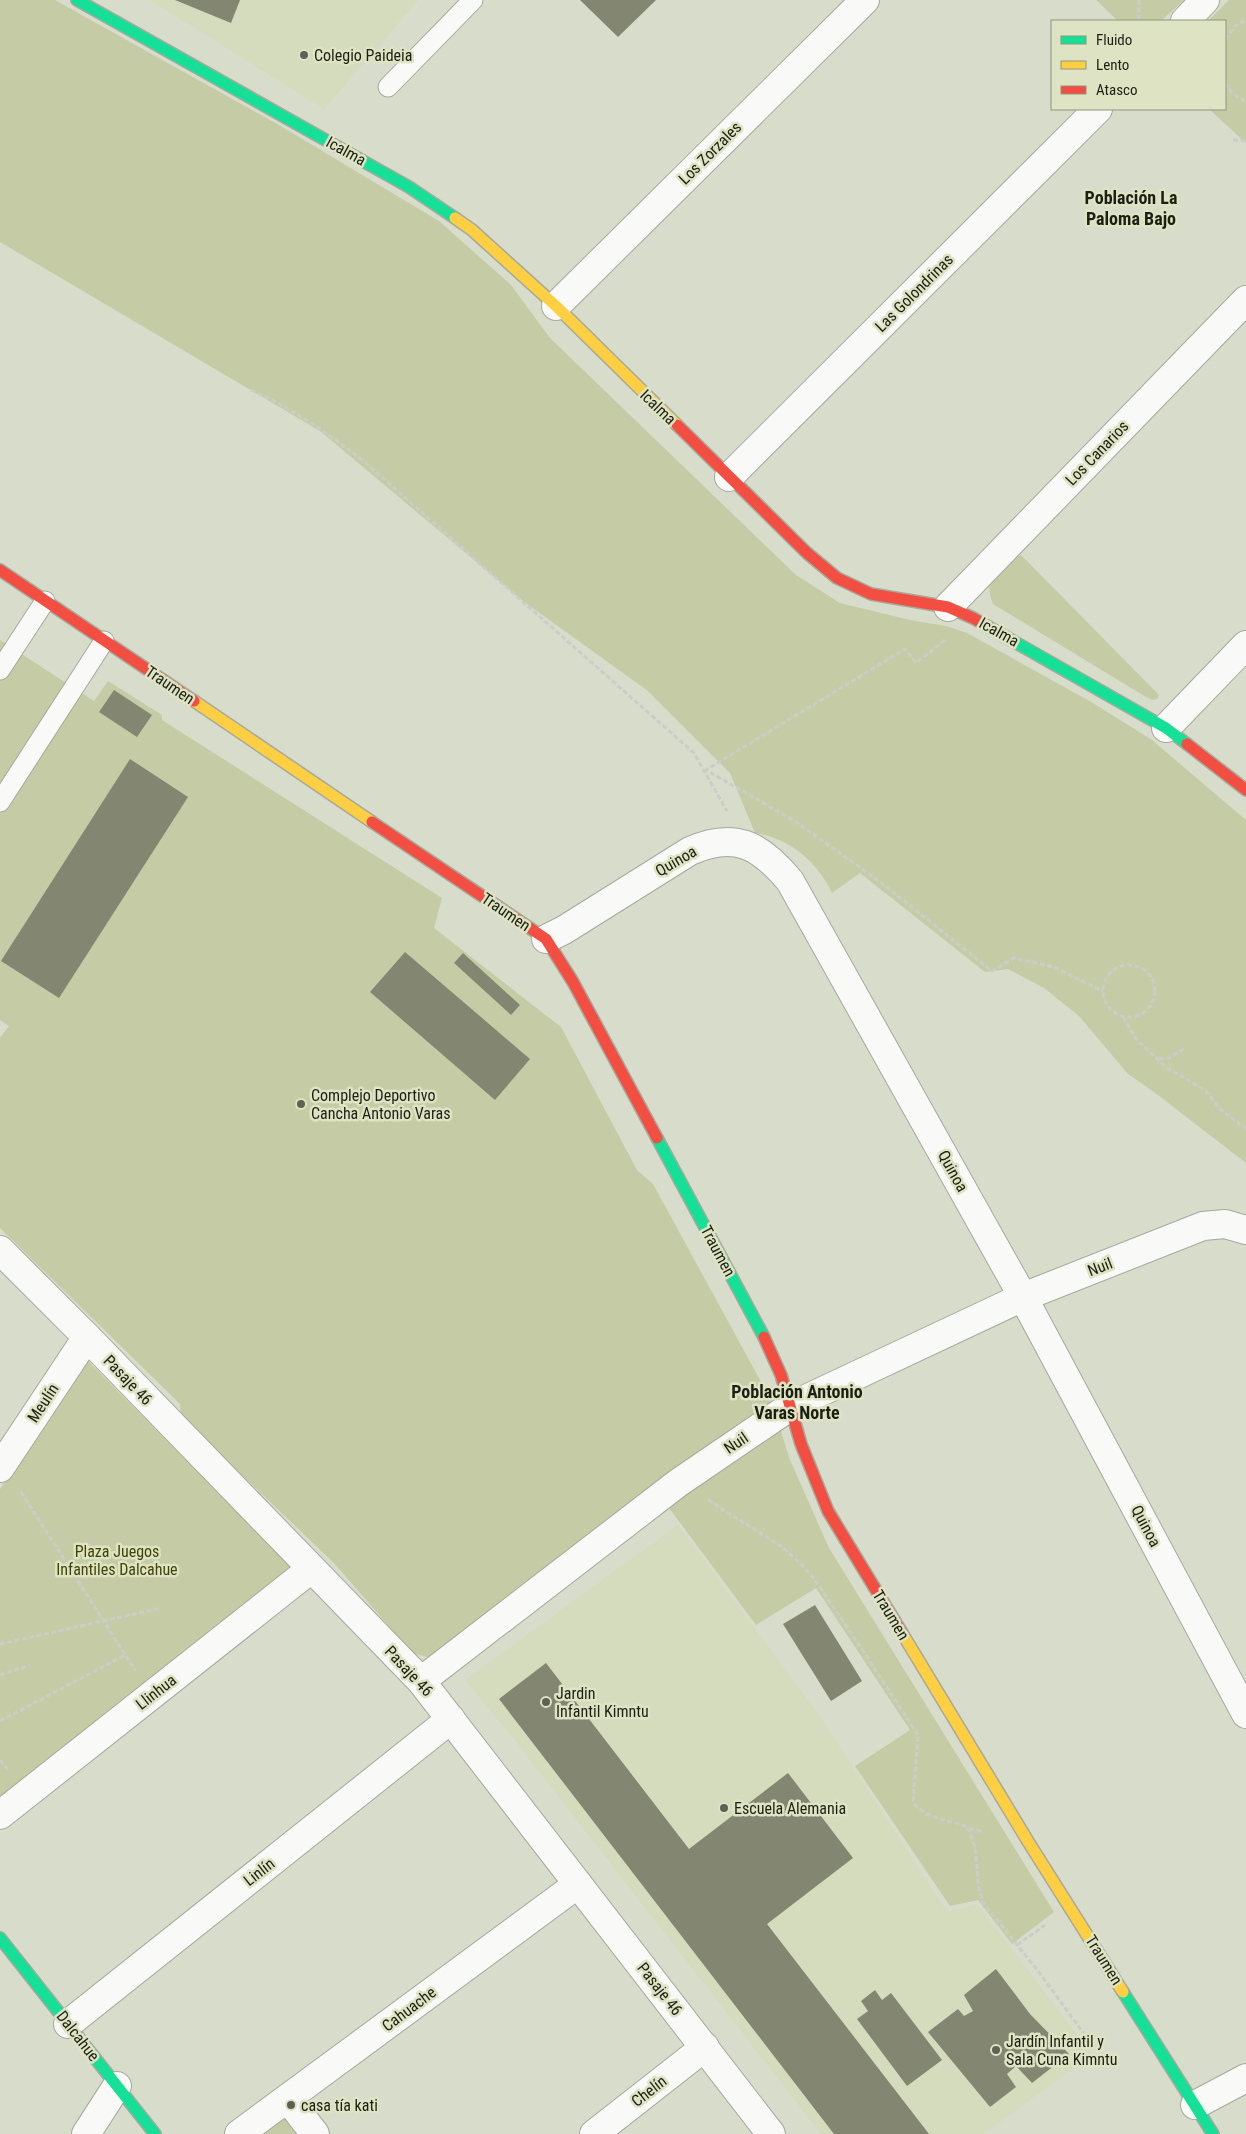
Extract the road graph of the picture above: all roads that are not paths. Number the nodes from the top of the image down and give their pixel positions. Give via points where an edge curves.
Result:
1 (77, 0) edge
2 (473, 0) edge
3 (865, 0) edge
4 (1205, 0) edge
5 (1186, 20) edge
6 (388, 87) dead end
7 (1097, 110) edge
8 (1246, 300) edge
9 (556, 306) junction
10 (729, 476) junction
11 (0, 570) edge
12 (45, 600) junction
13 (948, 607) junction
14 (104, 641) junction
15 (1246, 645) edge
16 (0, 670) edge
17 (1166, 728) junction
18 (1246, 790) edge
19 (0, 802) edge
20 (546, 939) junction
21 (1246, 1230) edge
22 (0, 1250) edge
23 (1024, 1296) junction
24 (86, 1337) junction
25 (791, 1406) junction
26 (2, 1466) edge
27 (311, 1569) junction
28 (421, 1681) junction
29 (1246, 1714) edge
30 (451, 1719) junction
31 (0, 1815) edge
32 (578, 1884) junction
33 (0, 1938) edge
34 (68, 2024) junction
35 (705, 2047) junction
36 (1246, 2078) edge
37 (117, 2086) junction
38 (288, 2099) junction
39 (1195, 2105) junction
40 (86, 2134) edge
41 (155, 2134) edge
42 (239, 2134) edge
43 (315, 2134) edge
44 (594, 2134) edge
45 (771, 2134) edge
46 (1213, 2134) edge

1 - 9 street, Icalma via 409,186 472,230
2 - 6 lane
3 - 9 street, Los Zorzales
4 - 5 street
7 - 10 street, Las Golondrinas
8 - 13 street, Los Canarios
9 - 10 street, Icalma
10 - 13 street, Icalma via 837,578 871,594
11 - 12 street, Traumen
12 - 14 street, Traumen
12 - 16 lane
13 - 17 street, Icalma via 973,618
14 - 19 lane
14 - 20 street, Traumen
15 - 17 street
17 - 18 street, Icalma
20 - 23 street, Quinoa via 708,843 745,844 775,863 790,881
20 - 25 street, Traumen via 578,990 767,1342
21 - 23 street, Nuil via 1225,1224 1202,1226
22 - 24 street, Pasaje 46
23 - 25 street, Nuil
23 - 29 street, Quinoa
24 - 26 street, Meulín
24 - 27 street, Pasaje 46
25 - 28 street, Nuil via 678,1483
25 - 39 street, Traumen via 801,1444 828,1511 1024,1835
27 - 28 street, Pasaje 46
27 - 31 street, Llinhua
28 - 30 street, Pasaje 46
30 - 32 street, Pasaje 46
30 - 34 street, Linlín
32 - 35 street, Pasaje 46
32 - 38 street, Cahuache
33 - 34 street, Dalcahue
34 - 37 street, Dalcahue
35 - 44 street, Chelín
35 - 45 street, Pasaje 46
36 - 39 street
37 - 40 street
37 - 41 street, Dalcahue
38 - 42 street, Cahuache
38 - 43 street
39 - 46 street, Traumen

